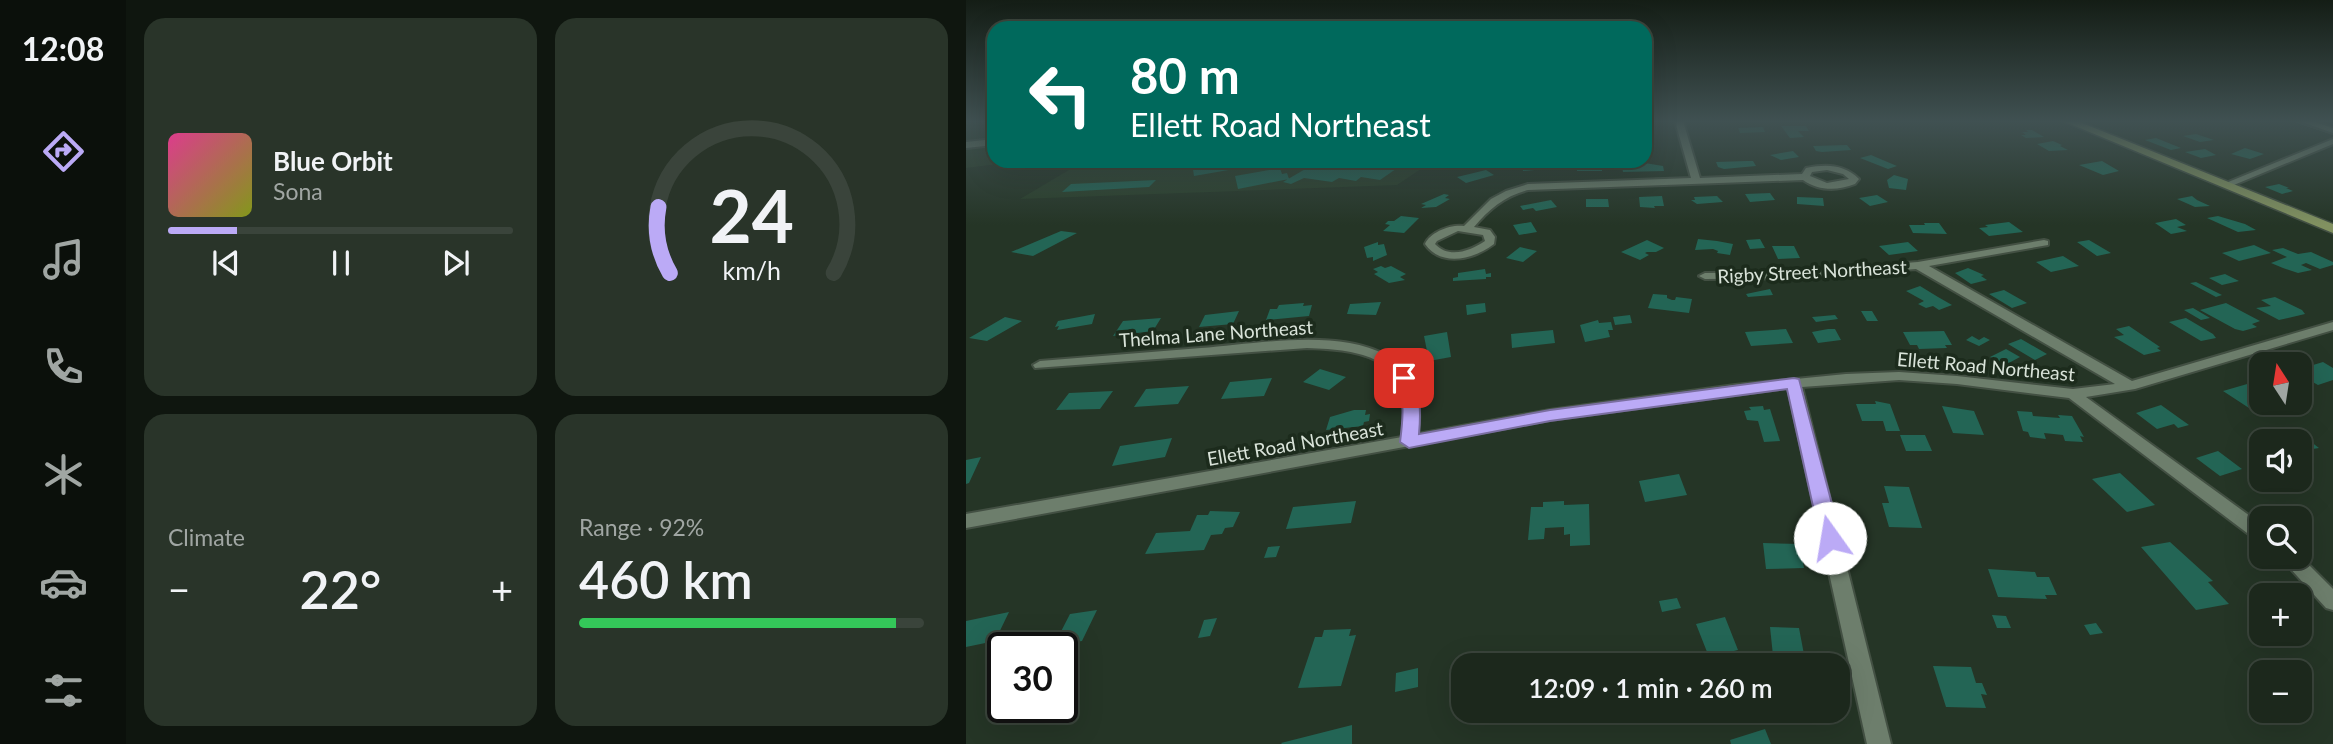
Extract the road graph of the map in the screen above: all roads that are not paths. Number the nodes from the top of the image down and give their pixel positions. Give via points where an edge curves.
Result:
1 (1689, 156) edge
2 (2153, 156) edge
3 (2297, 156) edge
4 (1805, 177) dead end
5 (1696, 181) junction
6 (2225, 185) junction
7 (1468, 228) junction
8 (2333, 229) edge
9 (2044, 243) dead end
10 (1918, 265) junction
11 (1705, 276) dead end
12 (2333, 326) edge
13 (1040, 365) dead end
14 (1794, 383) junction
15 (2130, 386) junction
16 (2073, 394) junction
17 (1409, 442) junction
18 (966, 521) edge
19 (2249, 525) edge
20 (2301, 569) edge
21 (2333, 602) edge
22 (1879, 744) edge

1 - 5 street
2 - 6 main road
3 - 6 street
4 - 5 street
5 - 7 street via 1528,187 1495,198
6 - 8 main road
7 - 7 street via 1438,234 1430,244 1432,249 1462,254 1490,242 1486,232
9 - 10 street, Rigby Street Northeast
10 - 11 street, Rigby Street Northeast
10 - 15 street, Rigby Street Northeast
12 - 15 street, Ellett Road Northeast
13 - 17 street, Thelma Lane Northeast via 1339,345 1389,362 1404,378 1412,411
14 - 16 street, Ellett Road Northeast via 1899,376
14 - 17 street, Ellett Road Northeast via 1550,415
14 - 22 street
15 - 16 street, Ellett Road Northeast
16 - 19 street
17 - 18 street, Ellett Road Northeast
20 - 21 street

